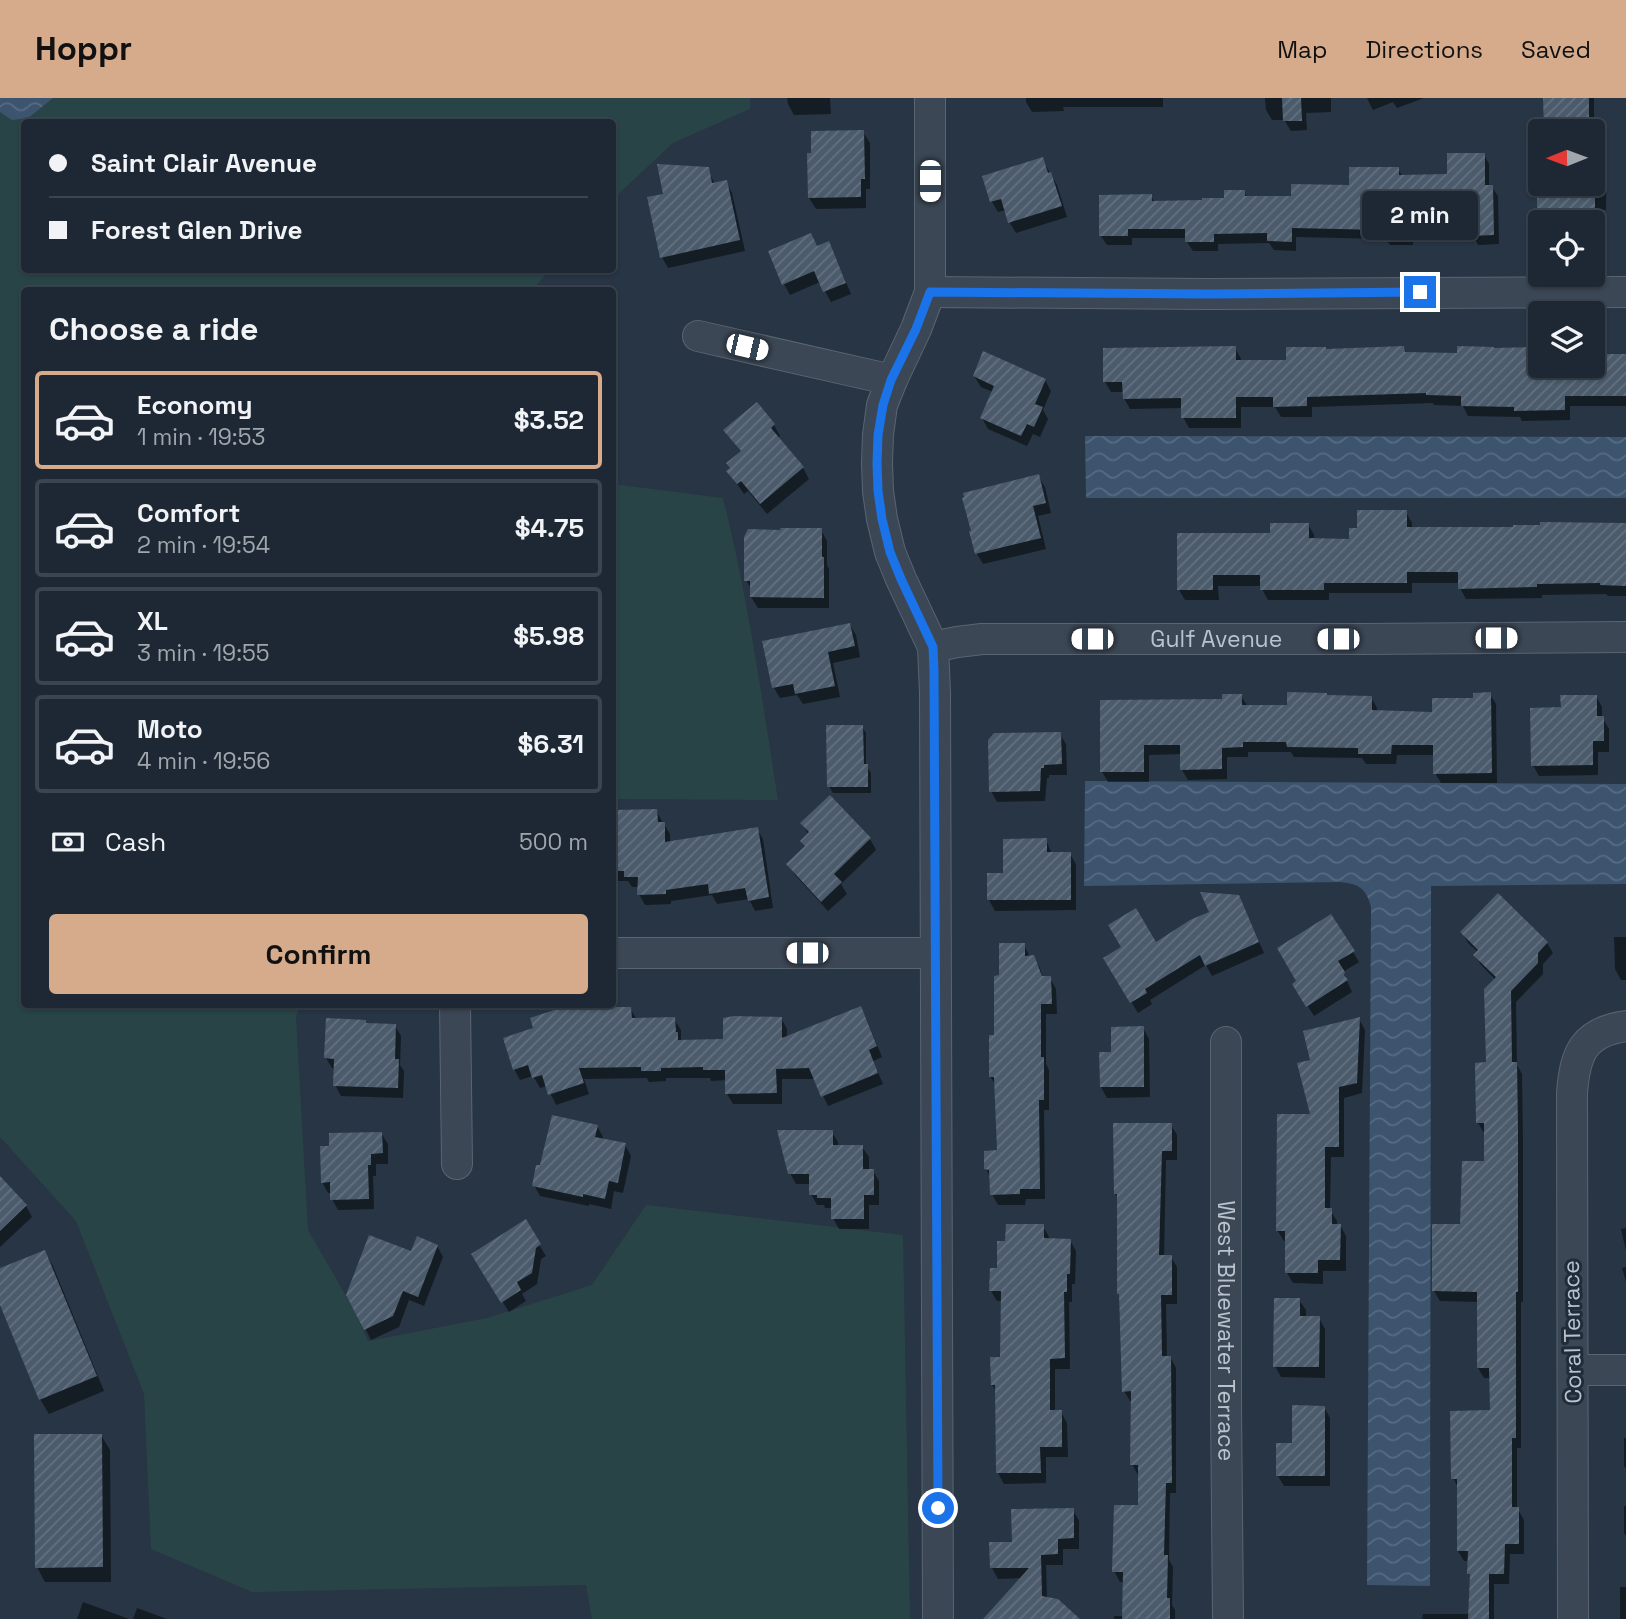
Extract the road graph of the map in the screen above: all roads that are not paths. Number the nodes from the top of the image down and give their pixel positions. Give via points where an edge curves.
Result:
1 (930, 98) edge
2 (930, 292) junction
3 (1626, 292) edge
4 (698, 336) dead end
5 (891, 380) junction
6 (1626, 637) edge
7 (933, 647) junction
8 (616, 953) edge
9 (935, 953) junction
10 (455, 1008) edge
11 (1626, 1026) edge
12 (1226, 1042) dead end
13 (457, 1164) dead end
14 (1573, 1370) junction
15 (1626, 1370) edge
16 (938, 1619) edge
17 (1228, 1619) edge
18 (1573, 1619) edge

1 - 2 street
2 - 3 street
2 - 5 street
4 - 5 street
5 - 7 street via 878,435 882,519 890,552
6 - 7 street, Gulf Avenue via 982,639
7 - 9 street
8 - 9 street
9 - 16 street
10 - 13 street
11 - 14 street, Coral Terrace via 1601,1032 1582,1047 1573,1070
12 - 17 street, West Bluewater Terrace
14 - 15 street
14 - 18 street, Coral Terrace

